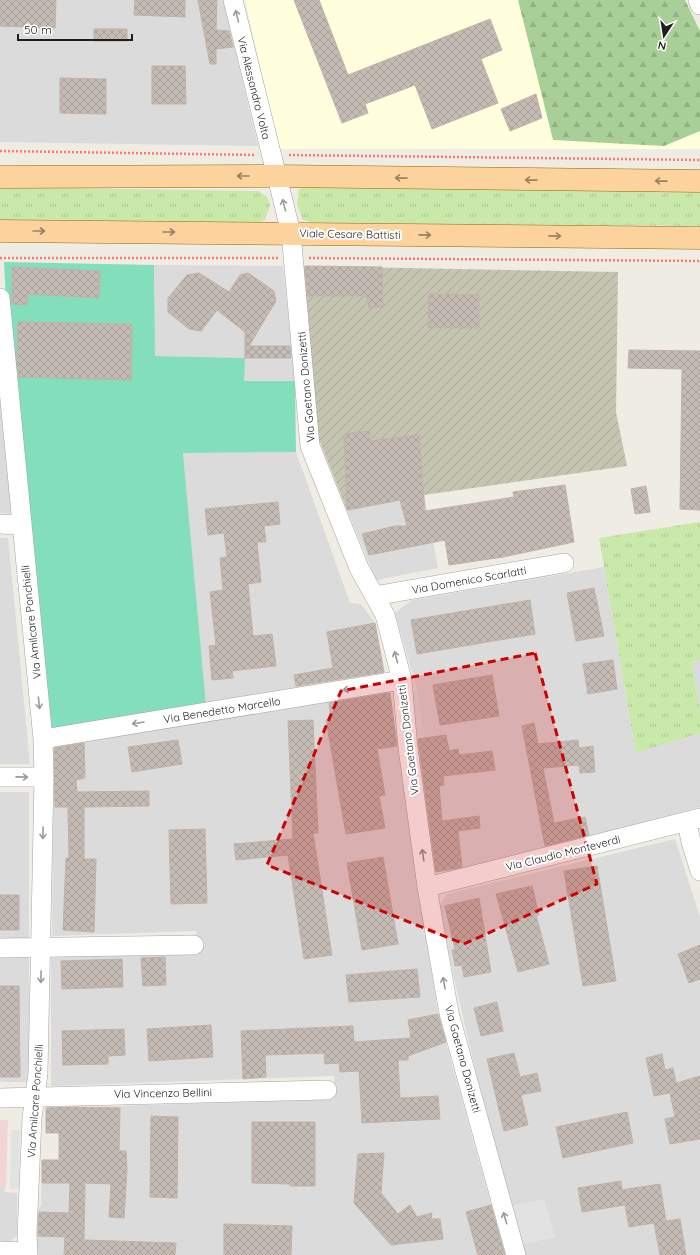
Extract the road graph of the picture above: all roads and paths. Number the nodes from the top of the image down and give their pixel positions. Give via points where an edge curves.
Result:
1 (232, 0) edge
2 (698, 0) edge
3 (700, 5) edge
4 (0, 151) edge
5 (270, 155) junction
6 (700, 160) edge
7 (277, 176) junction
8 (0, 177) edge
9 (700, 181) edge
10 (0, 231) edge
11 (291, 233) junction
12 (700, 238) edge
13 (0, 258) edge
14 (294, 258) junction
15 (700, 261) edge
16 (0, 298) edge
17 (0, 524) edge
18 (21, 525) junction
19 (564, 563) dead end
20 (374, 596) junction
21 (402, 680) junction
22 (43, 738) junction
23 (0, 776) edge
24 (44, 777) junction
25 (693, 820) edge
26 (700, 871) edge
27 (427, 887) junction
28 (194, 944) dead end
29 (41, 947) junction
30 (0, 948) edge
31 (327, 1090) dead end
32 (0, 1098) edge
33 (34, 1098) junction
34 (0, 1251) edge
35 (28, 1254) edge
36 (516, 1255) edge

5 -> 1 street, Via Alessandro Volta
2 - 3 street
4 - 5 path
5 - 6 path
5 - 7 street, Via Alessandro Volta
7 -> 8 main road
9 -> 7 main road
11 -> 7 street, Via Alessandro Volta
10 -> 11 main road, Viale Cesare Battisti
11 -> 12 main road, Viale Cesare Battisti
11 - 14 street, Via Gaetano Donizetti
13 - 14 path
14 - 15 path
14 - 20 street, Via Gaetano Donizetti via 310,446 359,568
16 - 18 street, Via Amilcare Ponchielli
17 - 18 street
18 -> 22 street, Via Amilcare Ponchielli
19 - 20 street, Via Domenico Scarlatti
21 -> 20 street, Via Gaetano Donizetti via 385,615
21 -> 22 street, Via Benedetto Marcello
27 -> 21 street, Via Gaetano Donizetti
22 - 24 street, Via Amilcare Ponchielli
23 -> 24 street
24 -> 29 street, Via Amilcare Ponchielli
25 - 26 street via 691,842
25 - 27 street, Via Claudio Monteverdi
36 -> 27 street, Via Gaetano Donizetti via 450,1013
28 - 29 street
29 - 30 street
29 -> 33 street, Via Amilcare Ponchielli via 38,1073
31 - 33 street, Via Vincenzo Bellini via 62,1095
32 - 33 street, Via Vincenzo Bellini
33 - 35 street, Via Amilcare Ponchielli
34 - 35 street

